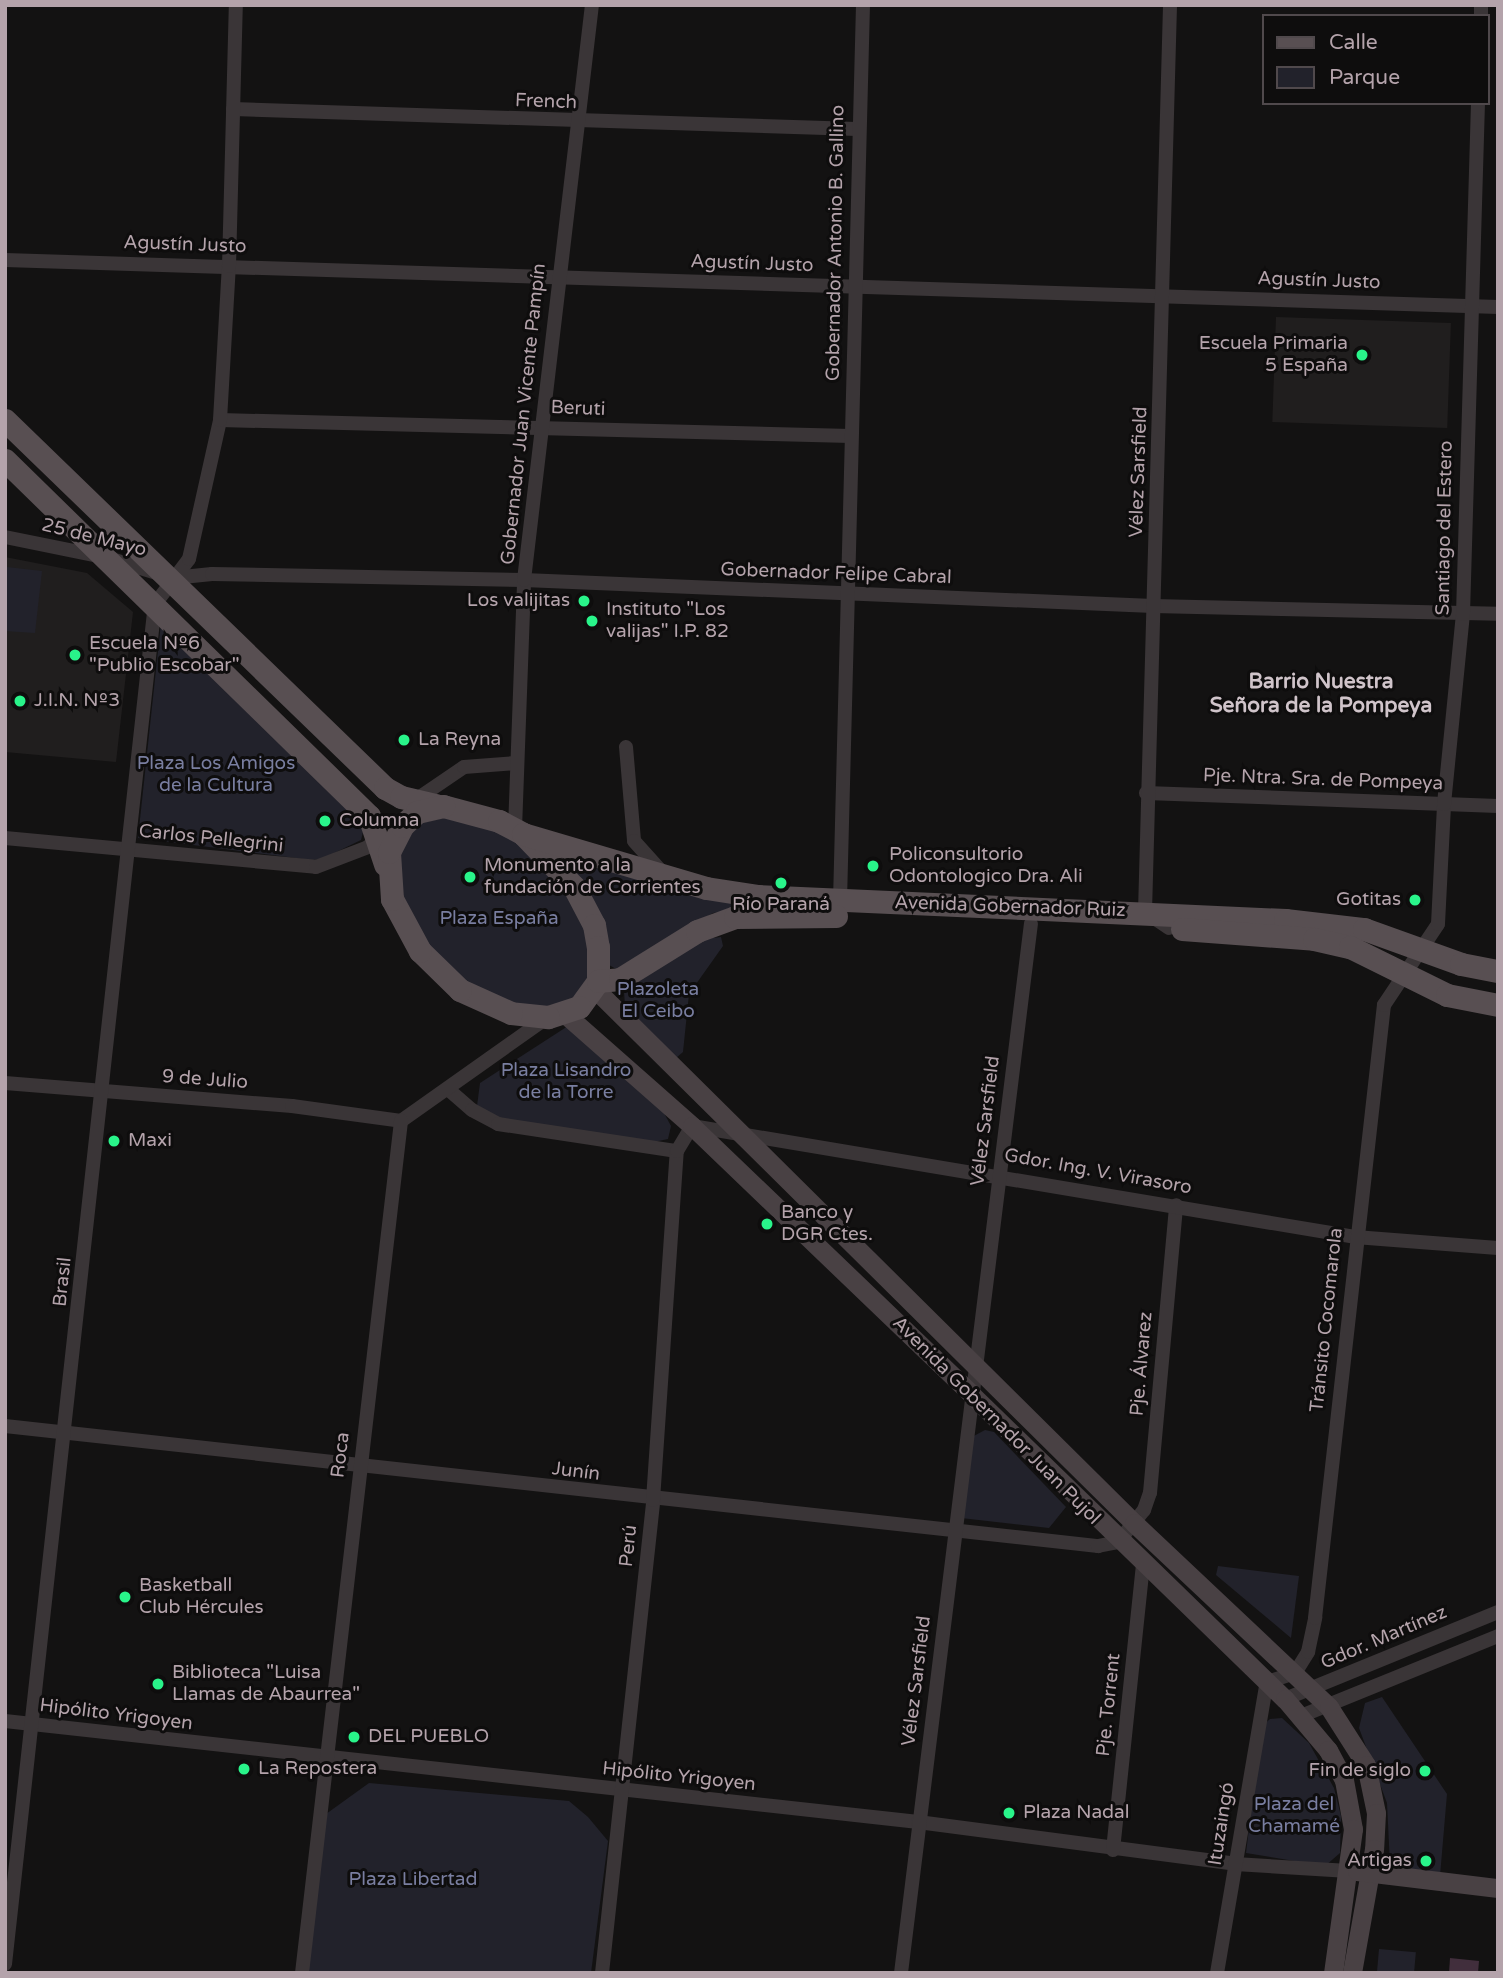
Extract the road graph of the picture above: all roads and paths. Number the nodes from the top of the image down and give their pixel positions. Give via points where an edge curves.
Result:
1 (236, 5) edge
2 (592, 5) edge
3 (863, 5) edge
4 (1170, 5) edge
5 (1478, 105) edge
6 (233, 109) junction
7 (578, 122) junction
8 (856, 129) junction
9 (5, 260) edge
10 (229, 266) junction
11 (558, 278) junction
12 (853, 287) junction
13 (1166, 294) junction
14 (1470, 306) junction
15 (1498, 307) edge
16 (5, 420) edge
17 (220, 420) junction
18 (540, 427) junction
19 (851, 436) junction
20 (5, 460) edge
21 (5, 537) edge
22 (108, 558) junction
23 (173, 579) junction
24 (524, 580) junction
25 (847, 594) junction
26 (155, 604) junction
27 (1153, 606) junction
28 (1464, 614) junction
29 (1498, 614) edge
30 (626, 747) dead end
31 (516, 764) junction
32 (1146, 793) junction
33 (414, 801) junction
34 (1444, 804) junction
35 (443, 806) junction
36 (1498, 806) edge
37 (402, 826) junction
38 (519, 831) junction
39 (379, 834) junction
40 (5, 838) edge
41 (126, 850) junction
42 (387, 874) junction
43 (669, 877) junction
44 (840, 901) junction
45 (1145, 912) junction
46 (1031, 924) junction
47 (1169, 928) junction
48 (1424, 950) junction
49 (1498, 971) edge
50 (1403, 973) junction
51 (597, 985) junction
52 (1498, 1005) edge
53 (556, 1015) junction
54 (5, 1083) edge
55 (449, 1090) junction
56 (103, 1091) junction
57 (401, 1121) junction
58 (692, 1126) junction
59 (736, 1133) junction
60 (677, 1151) junction
61 (999, 1174) junction
62 (1176, 1205) junction
63 (1355, 1237) junction
64 (1498, 1248) edge
65 (974, 1364) junction
66 (971, 1393) junction
67 (5, 1426) edge
68 (67, 1433) junction
69 (359, 1466) junction
70 (653, 1500) junction
71 (1134, 1523) junction
72 (956, 1530) junction
73 (1118, 1542) junction
74 (1143, 1563) junction
75 (1498, 1612) edge
76 (1498, 1636) edge
77 (1295, 1673) junction
78 (1267, 1682) junction
79 (1312, 1689) junction
80 (1285, 1699) junction
81 (1329, 1707) junction
82 (1301, 1716) junction
83 (5, 1721) edge
84 (32, 1724) junction
85 (328, 1759) junction
86 (625, 1790) junction
87 (918, 1822) junction
88 (1113, 1850) junction
89 (1235, 1864) junction
90 (1349, 1871) junction
91 (1369, 1873) junction
92 (1498, 1888) edge
93 (5, 1964) edge
94 (302, 1973) edge
95 (602, 1973) edge
96 (901, 1973) edge
97 (1217, 1973) edge
98 (1333, 1973) edge
99 (1352, 1973) edge

1 - 6 street
2 - 7 street, Gobernador Juan Vicente Pampín
3 - 8 street, Gobernador Antonio B. Gallino
4 - 13 street, Vélez Sarsfield
5 - 14 street, Santiago del Estero
6 - 7 street, French
6 - 10 street
7 - 8 street, French
7 - 11 street, Gobernador Juan Vicente Pampín
8 - 12 street, Gobernador Antonio B. Gallino
9 - 10 street, Agustín Justo
10 - 11 street, Agustín Justo
10 - 17 street
11 - 12 street, Agustín Justo
11 - 18 street, Gobernador Juan Vicente Pampín
12 - 13 street, Agustín Justo
12 - 19 street, Gobernador Antonio B. Gallino
13 - 14 street, Agustín Justo
13 - 27 street, Vélez Sarsfield
14 - 15 street, Agustín Justo
14 - 28 street, Santiago del Estero
16 - 23 main road
17 - 18 street, Beruti
17 - 23 street via 189,559
18 - 19 street, Beruti
18 - 24 street, Gobernador Juan Vicente Pampín
19 - 25 street, Gobernador Antonio B. Gallino
20 - 22 main road
21 - 22 street, 25 de Mayo
22 - 23 street, 25 de Mayo
22 - 26 main road
23 - 24 street, Gobernador Felipe Cabral via 212,574
23 - 26 street
23 - 33 main road via 386,789
24 - 25 street, Gobernador Felipe Cabral
24 - 31 street, Gobernador Juan Vicente Pampín
25 - 27 street, Gobernador Felipe Cabral
25 - 44 street, Gobernador Antonio B. Gallino
26 - 39 main road via 363,810
26 - 41 street, Brasil
27 - 28 street, Gobernador Felipe Cabral
27 - 32 street, Vélez Sarsfield
28 - 29 street, Gobernador Felipe Cabral
28 - 34 street, Santiago del Estero
30 - 43 street via 634,841
31 - 33 street via 464,767
31 - 38 street, Gobernador Juan Vicente Pampín
32 - 34 street, Pje. Ntra. Sra. de Pompeya
32 - 45 street, Vélez Sarsfield
33 - 35 main road
34 - 36 street, Pje. Ntra. Sra. de Pompeya
34 - 48 street, Santiago del Estero via 1438,924
35 - 37 main road via 417,812
35 - 38 main road
37 - 39 street, Carlos Pellegrini
37 - 42 main road via 389,852
38 - 43 main road, Avenida Gobernador Ruiz
38 - 51 main road via 548,856 584,904 594,925
39 - 41 street, Carlos Pellegrini via 368,846 316,867
39 - 42 main road
40 - 41 street, Carlos Pellegrini
41 - 56 street, Brasil
42 - 53 main road via 403,926 439,972 511,1013
43 - 44 main road, Avenida Gobernador Ruiz via 758,896
44 - 45 main road, Avenida Gobernador Ruiz
45 - 47 street
45 - 48 main road, Avenida Gobernador Ruiz via 1285,919 1364,929
46 - 47 main road, Avenida Gobernador Ruiz
46 - 51 main road, Avenida Gobernador Ruiz via 762,914 735,917 697,931 620,979
46 - 61 street, Vélez Sarsfield
47 - 50 main road, Avenida Gobernador Ruiz via 1314,939 1350,947
48 - 49 main road, Avenida Gobernador Ruiz
48 - 50 street, Tránsito Cocomarola
50 - 52 main road, Avenida Gobernador Ruiz via 1447,995
50 - 63 street, Tránsito Cocomarola via 1384,1005
51 - 53 main road via 579,1007
51 - 59 main road, Avenida Gobernador Juan Pujol
53 - 55 street
53 - 58 main road, Avenida Gobernador Juan Pujol
54 - 56 street, 9 de Julio
55 - 57 street
55 - 60 street via 498,1124
56 - 57 street, 9 de Julio via 292,1106
56 - 68 street, Brasil
57 - 69 street, Roca
58 - 59 street, Gdor. Ing. V. Virasoro
58 - 60 street, Perú
58 - 66 main road, Avenida Gobernador Juan Pujol
59 - 61 street, Gdor. Ing. V. Virasoro
59 - 65 main road, Avenida Gobernador Juan Pujol
60 - 70 street, Perú
61 - 62 street, Gdor. Ing. V. Virasoro
61 - 65 street, Vélez Sarsfield
62 - 63 street, Gdor. Ing. V. Virasoro
62 - 71 street, Pje. Álvarez via 1150,1493
63 - 64 street, Gdor. Ing. V. Virasoro
63 - 77 street, Tránsito Cocomarola via 1315,1618 1308,1652
65 - 66 street, Avenida Gobernador Juan Pujol
65 - 71 main road, Avenida Gobernador Juan Pujol
66 - 72 street, Vélez Sarsfield
66 - 73 main road, Avenida Gobernador Juan Pujol
67 - 68 street, Junín
68 - 69 street, Junín
68 - 84 street, Brasil
69 - 70 street, Junín
69 - 85 street, Roca
70 - 72 street, Junín
70 - 86 street, Perú
71 - 73 street
71 - 77 main road, Avenida Gobernador Juan Pujol
72 - 73 street, Junín via 1098,1546
72 - 87 street, Vélez Sarsfield
73 - 74 main road, Avenida Gobernador Juan Pujol
74 - 78 main road, Avenida Gobernador Juan Pujol
74 - 88 street, Pje. Torrent
75 - 79 street, Gdor. Martínez
76 - 81 street
77 - 78 street
77 - 79 main road, Avenida Gobernador Juan Pujol
78 - 80 main road, Avenida Gobernador Juan Pujol
78 - 89 street, Ituzaingó
79 - 80 street, Gdor. Martínez
79 - 81 main road, Avenida Gobernador Juan Pujol
80 - 82 main road, Avenida Gobernador Juan Pujol
81 - 82 street
81 - 91 main road, Avenida Gobernador Juan Pujol via 1366,1765 1374,1793 1377,1831
82 - 90 main road, Avenida Gobernador Juan Pujol via 1328,1749 1343,1780 1353,1829
83 - 84 street, Hipólito Yrigoyen
84 - 85 street, Hipólito Yrigoyen
84 - 93 street, Brasil
85 - 86 street, Hipólito Yrigoyen
85 - 94 street, Roca
86 - 87 street, Hipólito Yrigoyen
86 - 95 street, Perú
87 - 88 street, Hipólito Yrigoyen
87 - 96 street, Vélez Sarsfield
88 - 89 street, Hipólito Yrigoyen
89 - 90 street, Hipólito Yrigoyen
89 - 97 street, Ituzaingó
90 - 91 main road
90 - 98 main road, Avenida Gobernador Juan Pujol
91 - 92 main road
91 - 99 main road, Avenida Gobernador Juan Pujol

